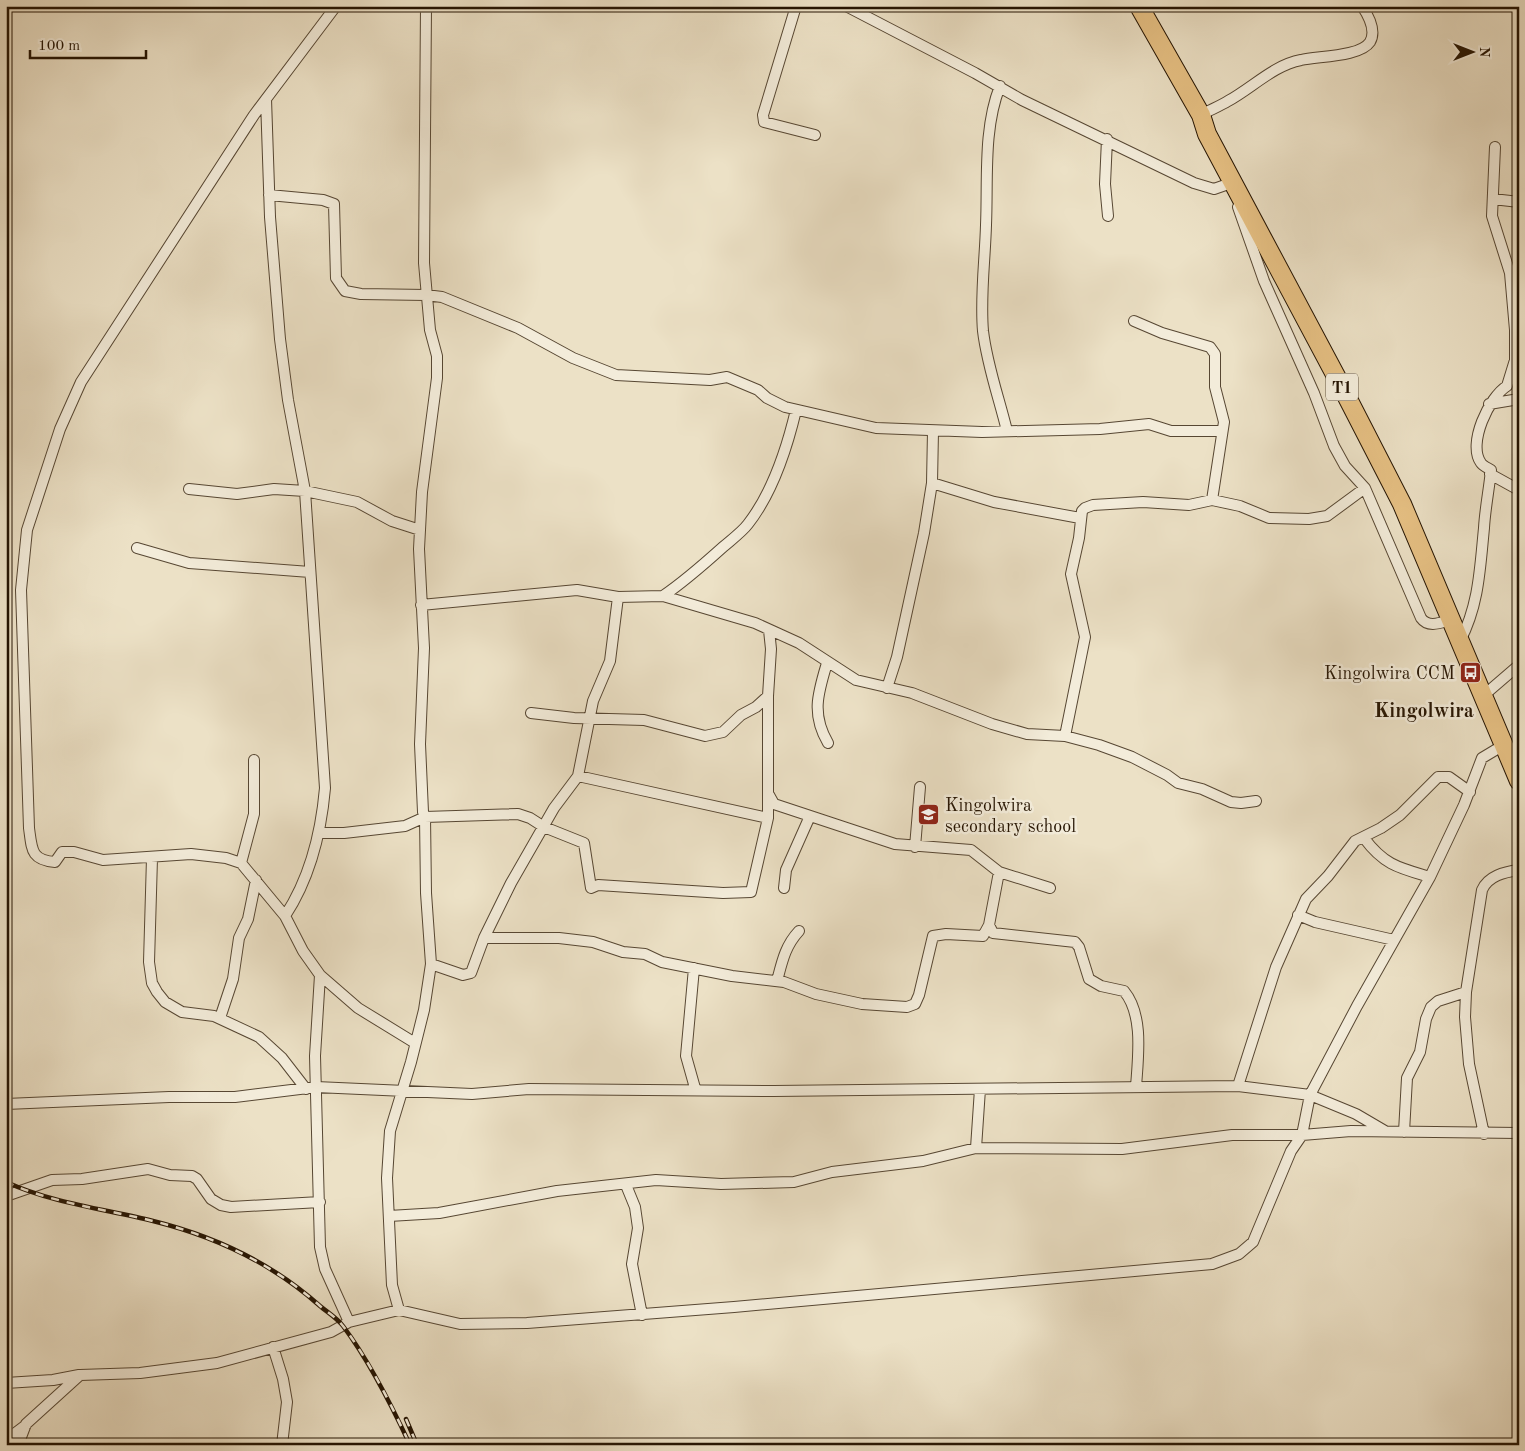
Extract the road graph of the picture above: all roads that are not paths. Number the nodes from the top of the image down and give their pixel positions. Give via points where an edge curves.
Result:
1 (336, 6) edge
2 (426, 6) edge
3 (796, 6) edge
4 (846, 6) edge
5 (1139, 6) edge
6 (1362, 6) edge
7 (1000, 86) junction
8 (266, 99) junction
9 (1201, 115) junction
10 (815, 135) dead end
11 (1107, 139) junction
12 (1495, 147) dead end
13 (1232, 184) junction
14 (269, 195) junction
15 (1493, 199) junction
16 (1519, 202) edge
17 (1108, 216) dead end
18 (426, 295) junction
19 (1134, 321) dead end
20 (1519, 399) edge
21 (1489, 404) junction
22 (796, 410) junction
23 (933, 431) junction
24 (1007, 431) junction
25 (1222, 431) junction
26 (1490, 474) junction
27 (932, 483) junction
28 (1365, 488) junction
29 (189, 489) dead end
30 (1519, 490) edge
31 (305, 492) junction
32 (1212, 500) junction
33 (1080, 518) junction
34 (420, 530) junction
35 (137, 548) dead end
36 (310, 572) junction
37 (664, 596) junction
38 (618, 597) junction
39 (421, 605) junction
40 (1450, 620) junction
41 (769, 630) junction
42 (1460, 642) junction
43 (827, 663) junction
44 (1519, 665) edge
45 (887, 688) junction
46 (768, 696) junction
47 (1483, 696) junction
48 (531, 712) dead end
49 (590, 718) junction
50 (1065, 736) junction
51 (828, 743) dead end
52 (1502, 746) junction
53 (254, 760) dead end
54 (578, 776) junction
55 (1519, 781) edge
56 (920, 787) dead end
57 (768, 792) junction
58 (1470, 792) junction
59 (1256, 801) dead end
60 (810, 816) junction
61 (425, 817) junction
62 (768, 818) junction
63 (544, 827) junction
64 (319, 833) junction
65 (1364, 838) junction
66 (914, 846) junction
67 (152, 858) junction
68 (241, 863) junction
69 (1519, 870) edge
70 (999, 872) junction
71 (1430, 877) junction
72 (256, 880) junction
73 (784, 888) dead end
74 (1050, 888) dead end
75 (1298, 915) junction
76 (285, 916) junction
77 (989, 926) junction
78 (799, 931) dead end
79 (484, 938) junction
80 (1394, 940) junction
81 (431, 964) junction
82 (694, 968) junction
83 (320, 975) junction
84 (777, 981) junction
85 (1466, 992) junction
86 (220, 1018) junction
87 (415, 1043) junction
88 (1238, 1086) junction
89 (1136, 1087) junction
90 (311, 1088) junction
91 (695, 1088) junction
92 (980, 1089) junction
93 (401, 1091) junction
94 (1310, 1095) junction
95 (6, 1104) edge
96 (1387, 1132) junction
97 (1404, 1132) junction
98 (1519, 1133) edge
99 (1484, 1134) junction
100 (1302, 1135) junction
101 (976, 1148) junction
102 (626, 1185) junction
103 (6, 1196) edge
104 (320, 1202) junction
105 (389, 1216) junction
106 (399, 1310) junction
107 (642, 1315) junction
108 (349, 1322) junction
109 (273, 1347) junction
110 (80, 1375) junction
111 (6, 1383) edge
112 (26, 1424) junction
113 (6, 1440) edge
114 (18, 1445) edge
115 (282, 1445) edge

1 - 8 street
2 - 18 street via 423,160
3 - 10 street via 763,115 764,122
4 - 7 street
5 - 9 highway, T1
6 - 9 street via 1372,29 1365,47 1330,57 1285,64 1229,101
7 - 11 street via 1022,100
7 - 24 street via 993,104 988,157 982,316
8 - 14 street
8 - 67 street via 185,218 81,382 60,428 27,530 21,590 29,828 34,854 41,860 55,862 62,852 103,860
9 - 13 highway, T1
11 - 13 street via 1204,187 1214,189
11 - 17 street via 1105,184
12 - 15 street
13 - 28 street via 1264,281 1339,457
13 - 40 highway, T1 via 1402,504
14 - 18 street via 334,204 336,278 345,291
14 - 31 street via 280,339
15 - 16 street
15 - 21 street via 1492,216 1510,273 1515,360 1507,386
18 - 22 street via 472,308 573,358 616,375 727,378
18 - 34 street via 437,378
19 - 25 street via 1214,349 1216,387 1223,414
20 - 21 street
21 - 26 street via 1476,444 1480,462 1491,470
22 - 23 street via 876,428
22 - 37 street via 780,462 760,507 748,525 694,575
23 - 24 street
23 - 27 street
24 - 25 street via 1149,424 1172,431
25 - 32 street
26 - 30 street
26 - 42 street via 1478,594 1471,622
27 - 33 street via 994,502
27 - 45 street via 897,657
28 - 32 street via 1327,516 1310,519 1269,518 1240,506
28 - 40 street via 1423,621 1432,624
29 - 31 street via 237,494 274,489
31 - 34 street via 357,502 392,521
31 - 36 street
32 - 33 street via 1189,505 1143,502 1093,505 1085,508
33 - 50 street via 1079,538 1070,574 1085,638
34 - 39 street
35 - 36 street via 189,562
36 - 64 street via 325,788
37 - 38 street
37 - 41 street via 701,609 739,616
38 - 39 street via 577,590
38 - 49 street via 610,661 593,700
39 - 61 street via 424,648 420,744
40 - 42 highway, T1
41 - 43 street via 799,643
41 - 46 street
42 - 47 highway, T1
43 - 45 street via 856,680
43 - 51 street via 817,710 820,729
44 - 47 street
45 - 50 street via 912,693 1027,734
46 - 49 street via 724,732 705,736 644,720
46 - 57 street
47 - 52 highway, T1
48 - 49 street
49 - 54 street
50 - 59 street via 1132,757 1178,783 1231,802
52 - 55 highway, T1
52 - 58 street via 1482,758
53 - 68 street via 252,826
54 - 62 street
54 - 63 street
56 - 66 street
57 - 60 street via 774,804
57 - 62 street
58 - 65 street via 1449,777 1438,777 1400,814
58 - 71 street
60 - 66 street via 895,844
60 - 73 street via 786,870
61 - 63 street via 518,814
61 - 64 street via 405,826
61 - 81 street
62 - 63 street via 752,890 742,893 591,888 584,843
63 - 79 street
64 - 76 street via 299,895
65 - 71 street via 1393,866
65 - 75 street via 1349,847 1306,899
66 - 70 street via 971,850
67 - 68 street via 192,854
67 - 86 street via 149,962 152,983 165,1002 182,1012
68 - 72 street
69 - 85 street via 1505,872 1485,883
70 - 74 street
70 - 77 street
71 - 80 street
72 - 76 street
72 - 86 street
75 - 80 street
75 - 88 street via 1276,967
76 - 83 street
77 - 84 street via 983,936 933,936 919,995 915,1004 907,1007 862,1004
77 - 89 street via 993,933 1076,942 1089,980 1124,992 1134,1006
78 - 84 street via 785,951
79 - 81 street via 471,973 463,975
79 - 82 street via 559,938 593,942
80 - 94 street
81 - 87 street
82 - 84 street
82 - 91 street via 686,1056
83 - 87 street via 358,1008
83 - 90 street
85 - 97 street via 1438,1001 1431,1007 1420,1052 1407,1078
85 - 99 street via 1470,1064
86 - 90 street via 259,1037
87 - 93 street
88 - 89 street
88 - 94 street
89 - 92 street
90 - 93 street
90 - 95 street via 235,1097
90 - 104 street
91 - 92 street via 774,1091
91 - 93 street via 529,1089 472,1094
92 - 101 street
93 - 105 street via 390,1131
94 - 96 street via 1356,1114
94 - 100 street
96 - 97 street
96 - 100 street via 1337,1131
97 - 99 street
98 - 99 street
100 - 101 street via 1232,1135 1122,1149
100 - 107 street via 1291,1150 1253,1242 1239,1254 1218,1262
101 - 102 street via 923,1161 832,1172 794,1182 721,1184 656,1180
102 - 105 street via 557,1191 439,1213
102 - 107 street via 635,1207 638,1228 632,1264
103 - 104 street via 52,1180 148,1170 192,1176 220,1206
104 - 108 street via 320,1247 325,1269
105 - 106 street via 392,1284
106 - 107 street via 460,1324
106 - 108 street
108 - 109 street via 331,1332
109 - 110 street via 208,1364 140,1373
109 - 115 street via 287,1402
110 - 111 street
110 - 112 street
112 - 113 street
112 - 114 street

